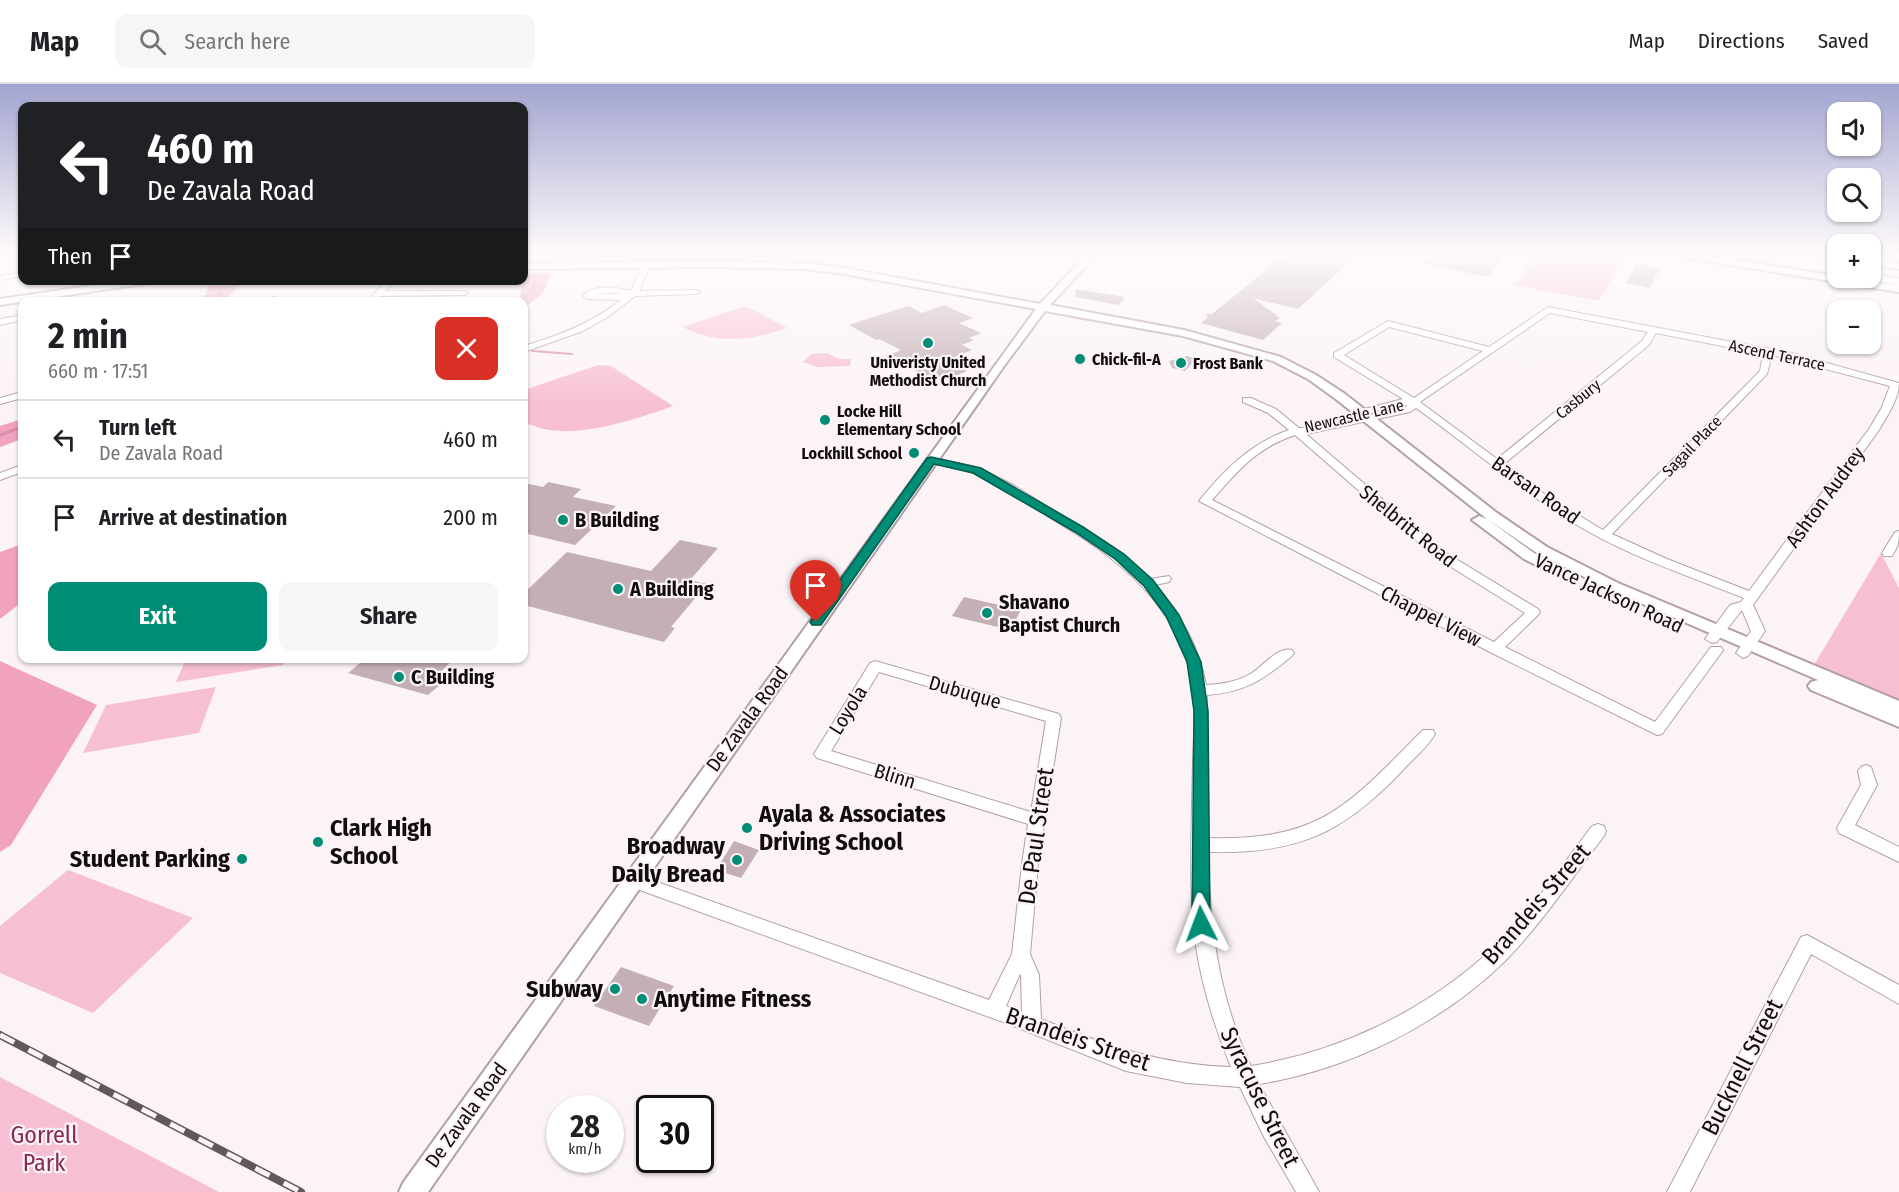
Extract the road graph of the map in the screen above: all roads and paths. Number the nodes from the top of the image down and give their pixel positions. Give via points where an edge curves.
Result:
1 (616, 306) edge
2 (1036, 306) edge
3 (1043, 307) junction
4 (1548, 310) joint
5 (18, 319) edge
6 (0, 322) edge
7 (1653, 330) junction
8 (528, 348) edge
9 (1491, 350) junction
10 (1768, 352) junction
11 (1897, 385) edge
12 (18, 396) edge
13 (1247, 400) dead end
14 (0, 401) edge
15 (1414, 402) junction
16 (1389, 406) junction
17 (1400, 413) junction
18 (1359, 418) junction
19 (1296, 430) junction
20 (931, 460) junction
21 (1498, 463) junction
22 (18, 470) edge
23 (0, 477) edge
24 (1204, 501) joint
25 (1605, 535) junction
26 (1899, 535) edge
27 (1888, 553) dead end
28 (1166, 579) dead end
29 (1148, 583) junction
30 (1749, 601) junction
31 (1730, 615) junction
32 (1754, 622) junction
33 (1715, 640) junction
34 (1746, 648) junction
35 (1496, 649) junction
36 (1287, 653) dead end
37 (875, 666) joint
38 (1199, 691) junction
39 (1899, 708) edge
40 (1054, 718) joint
41 (1899, 721) edge
42 (1657, 730) joint
43 (1428, 734) dead end
44 (822, 754) joint
45 (1866, 771) dead end
46 (1037, 820) junction
47 (1598, 831) dead end
48 (1200, 845) junction
49 (1899, 855) edge
50 (632, 880) junction
51 (1021, 954) junction
52 (1899, 995) edge
53 (994, 1010) junction
54 (1032, 1024) junction
55 (1245, 1077) junction
56 (412, 1192) edge
57 (1308, 1192) edge
58 (1678, 1192) edge

1 - 8 street via 584,328
2 - 3 main road, Vance Jackson Road
3 - 18 main road, Vance Jackson Road via 1184,333 1277,359 1312,377
3 - 20 main road, De Zavala Road
4 - 7 street, Ascend Terrace
4 - 9 street, Newcastle Lane
5 - 6 street
7 - 10 street, Ascend Terrace
7 - 21 street, Casbury via 1646,344
9 - 15 street, Newcastle Lane
9 - 15 street, Barsan Road via 1388,324 1337,355
10 - 11 street, Ascend Terrace
10 - 25 street, Sagail Place via 1764,372
11 - 30 street, Ashton Audrey via 1874,430
12 - 14 street
13 - 19 street, Shelbritt Road via 1272,411
15 - 16 street, Newcastle Lane
15 - 17 street, Newcastle Lane via 1410,410
15 - 21 street, Barsan Road
16 - 17 street
16 - 18 street, Newcastle Lane
17 - 18 street, Newcastle Lane
18 - 19 street, Newcastle Lane
18 - 33 main road, Vance Jackson Road via 1474,516 1529,555 1604,594
19 - 24 street, Newcastle Lane via 1253,451
19 - 35 street, Shelbritt Road via 1439,554 1533,612
20 - 29 street, Syracuse Street via 977,471 1098,541
20 - 50 main road, De Zavala Road
21 - 25 street, Barsan Road via 1563,511
22 - 23 street
24 - 35 street, Chappel View
25 - 30 street, Barsan Road
26 - 27 street
28 - 29 street
29 - 38 street, Syracuse Street via 1184,638 1194,662
30 - 31 street, Ashton Audrey
30 - 32 street
31 - 32 street
31 - 33 street, Ashton Audrey
32 - 34 street via 1758,631
33 - 34 main road, Vance Jackson Road
33 - 42 street, Ashton Audrey
34 - 39 main road, Vance Jackson Road
34 - 41 main road, Vance Jackson Road
35 - 42 street, Chappel View
36 - 38 street via 1246,683 1231,689
37 - 40 street, Dubuque
37 - 44 street, Loyola
38 - 48 street, Syracuse Street
40 - 46 street, De Paul Street
43 - 48 street via 1362,800 1318,829 1258,844
44 - 46 street, Blinn
45 - 49 street via 1869,784 1845,828
46 - 51 street, De Paul Street
47 - 55 street, Brandeis Street via 1497,956 1451,994 1393,1029 1326,1058
48 - 55 street, Syracuse Street via 1201,924 1209,971 1223,1023
50 - 53 street, Brandeis Street
50 - 56 main road, De Zavala Road
51 - 53 street, De Paul Street
51 - 54 street, De Paul Street via 1030,975
52 - 58 street, Bucknell Street via 1807,943
53 - 54 street, Brandeis Street
54 - 55 street, Brandeis Street via 1126,1061 1210,1077
55 - 57 street, Syracuse Street via 1276,1141

